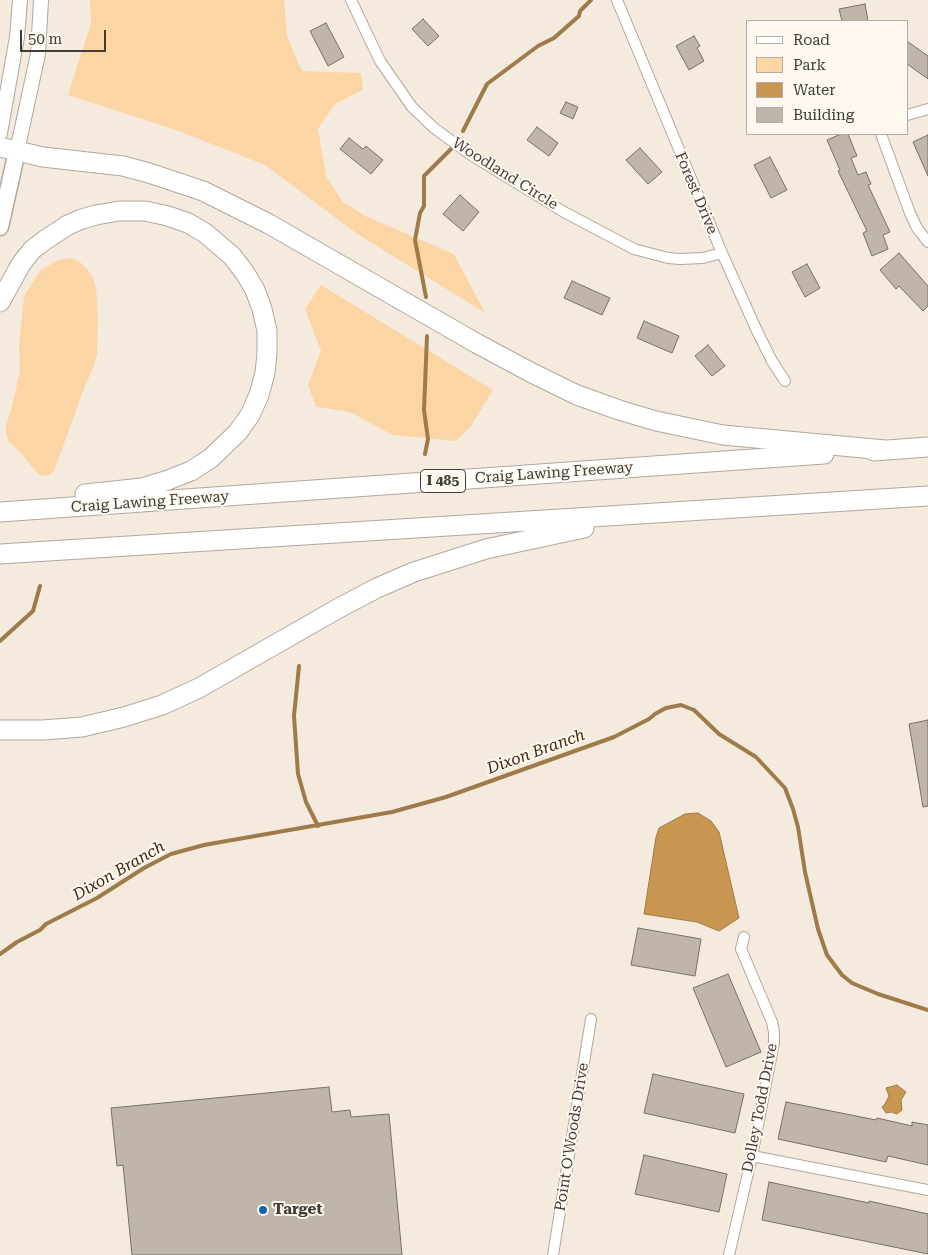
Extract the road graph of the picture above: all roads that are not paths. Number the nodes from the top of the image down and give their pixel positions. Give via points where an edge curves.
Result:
1 (20, 0) edge
2 (41, 0) edge
3 (351, 0) edge
4 (617, 0) edge
5 (928, 109) edge
6 (908, 116) edge
7 (0, 133) edge
8 (881, 135) edge
9 (8, 149) edge
10 (0, 227) edge
11 (928, 242) edge
12 (722, 253) junction
13 (0, 302) edge
14 (785, 381) dead end
15 (928, 447) edge
16 (886, 450) junction
17 (928, 496) edge
18 (57, 508) junction
19 (0, 512) edge
20 (652, 514) junction
21 (0, 554) edge
22 (0, 730) edge
23 (744, 936) dead end
24 (592, 1019) dead end
25 (752, 1156) junction
26 (928, 1190) edge
27 (553, 1255) edge
28 (729, 1255) edge

1 - 7 main road via 17,37
2 - 9 main road via 38,54
3 - 12 street, Woodland Circle via 380,61 412,107 471,155 564,212 634,249 680,259
4 - 12 street, Forest Drive
5 - 6 street
8 - 11 street via 910,213
9 - 10 main road
9 - 16 highway via 123,166 203,191 269,224 532,373 577,395 619,410 723,435
12 - 14 street, Forest Drive via 757,331
13 - 18 highway via 32,250 56,232 96,214 145,211 188,223 220,244 245,273 262,309 267,331 265,373 250,416 226,445 191,471 168,480 142,488 78,494
15 - 16 highway, Craig Lawing Freeway / I 485
16 - 18 highway, Craig Lawing Freeway / I 485
17 - 20 highway
18 - 19 highway, Craig Lawing Freeway / I 485
20 - 21 highway
20 - 22 highway via 486,549 414,572 354,600 199,688 162,705 82,727
23 - 25 street, Dolley Todd Drive via 741,949 774,1032
24 - 27 street, Point O'Woods Drive
25 - 26 street
25 - 28 street, Dolley Todd Drive

